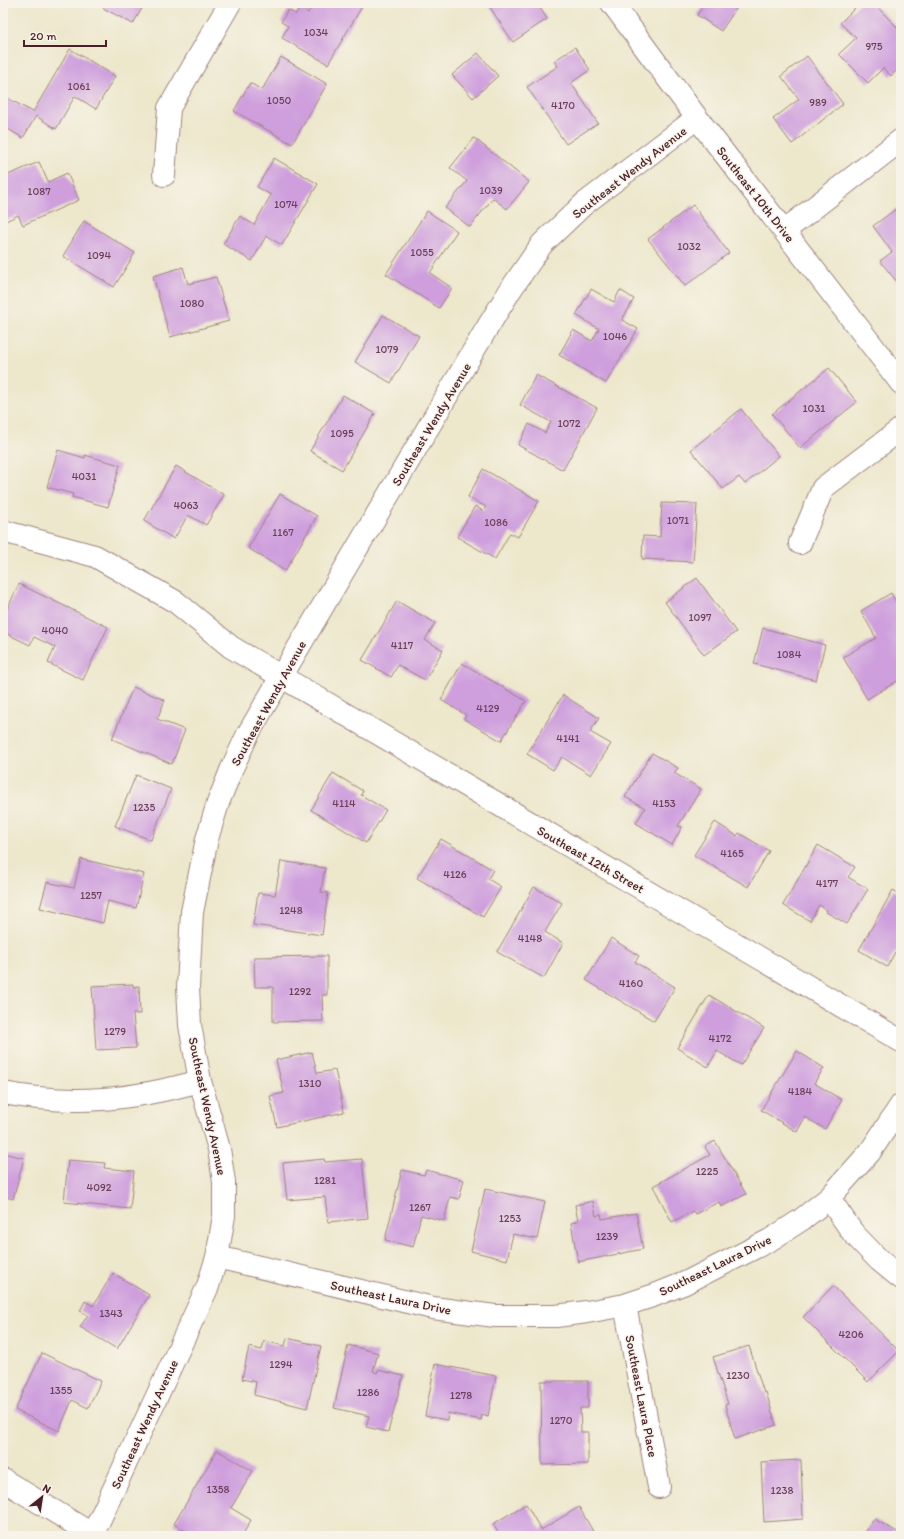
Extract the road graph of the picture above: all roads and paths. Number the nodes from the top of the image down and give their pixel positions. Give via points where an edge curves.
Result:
1 (230, 3) edge
2 (612, 3) edge
3 (697, 118) junction
4 (901, 140) edge
5 (164, 175) dead end
6 (784, 231) junction
7 (901, 383) edge
8 (901, 429) edge
9 (6, 532) dead end
10 (800, 543) dead end
11 (281, 677) junction
12 (901, 1041) edge
13 (200, 1081) junction
14 (3, 1093) edge
15 (901, 1105) edge
16 (829, 1198) junction
17 (217, 1258) junction
18 (901, 1278) edge
19 (625, 1305) junction
20 (3, 1480) edge
21 (660, 1487) dead end
22 (92, 1535) edge

1 - 5 street via 168,108
2 - 3 street, Southeast 10th Drive
3 - 6 street, Southeast 10th Drive
3 - 11 street, Southeast Wendy Avenue via 584,204 542,244 488,327
4 - 6 street
6 - 7 street, Southeast 10th Drive
8 - 10 street via 823,488
9 - 11 street, Southeast 12th Street via 95,556 176,602 231,648
11 - 12 street, Southeast 12th Street
11 - 13 street, Southeast Wendy Avenue via 248,734 218,803 209,831 192,912 188,988 190,1025
13 - 14 street via 163,1091 94,1100 59,1100
13 - 17 street, Southeast Wendy Avenue via 219,1149 224,1182 224,1216
15 - 16 street, Southeast Laura Drive via 870,1152
16 - 18 street via 853,1233
16 - 19 street, Southeast Laura Drive via 770,1240 685,1283
17 - 19 street, Southeast Laura Drive via 433,1308 495,1316 556,1316
17 - 22 street, Southeast Wendy Avenue via 208,1286
19 - 21 street, Southeast Laura Place
20 - 22 street

